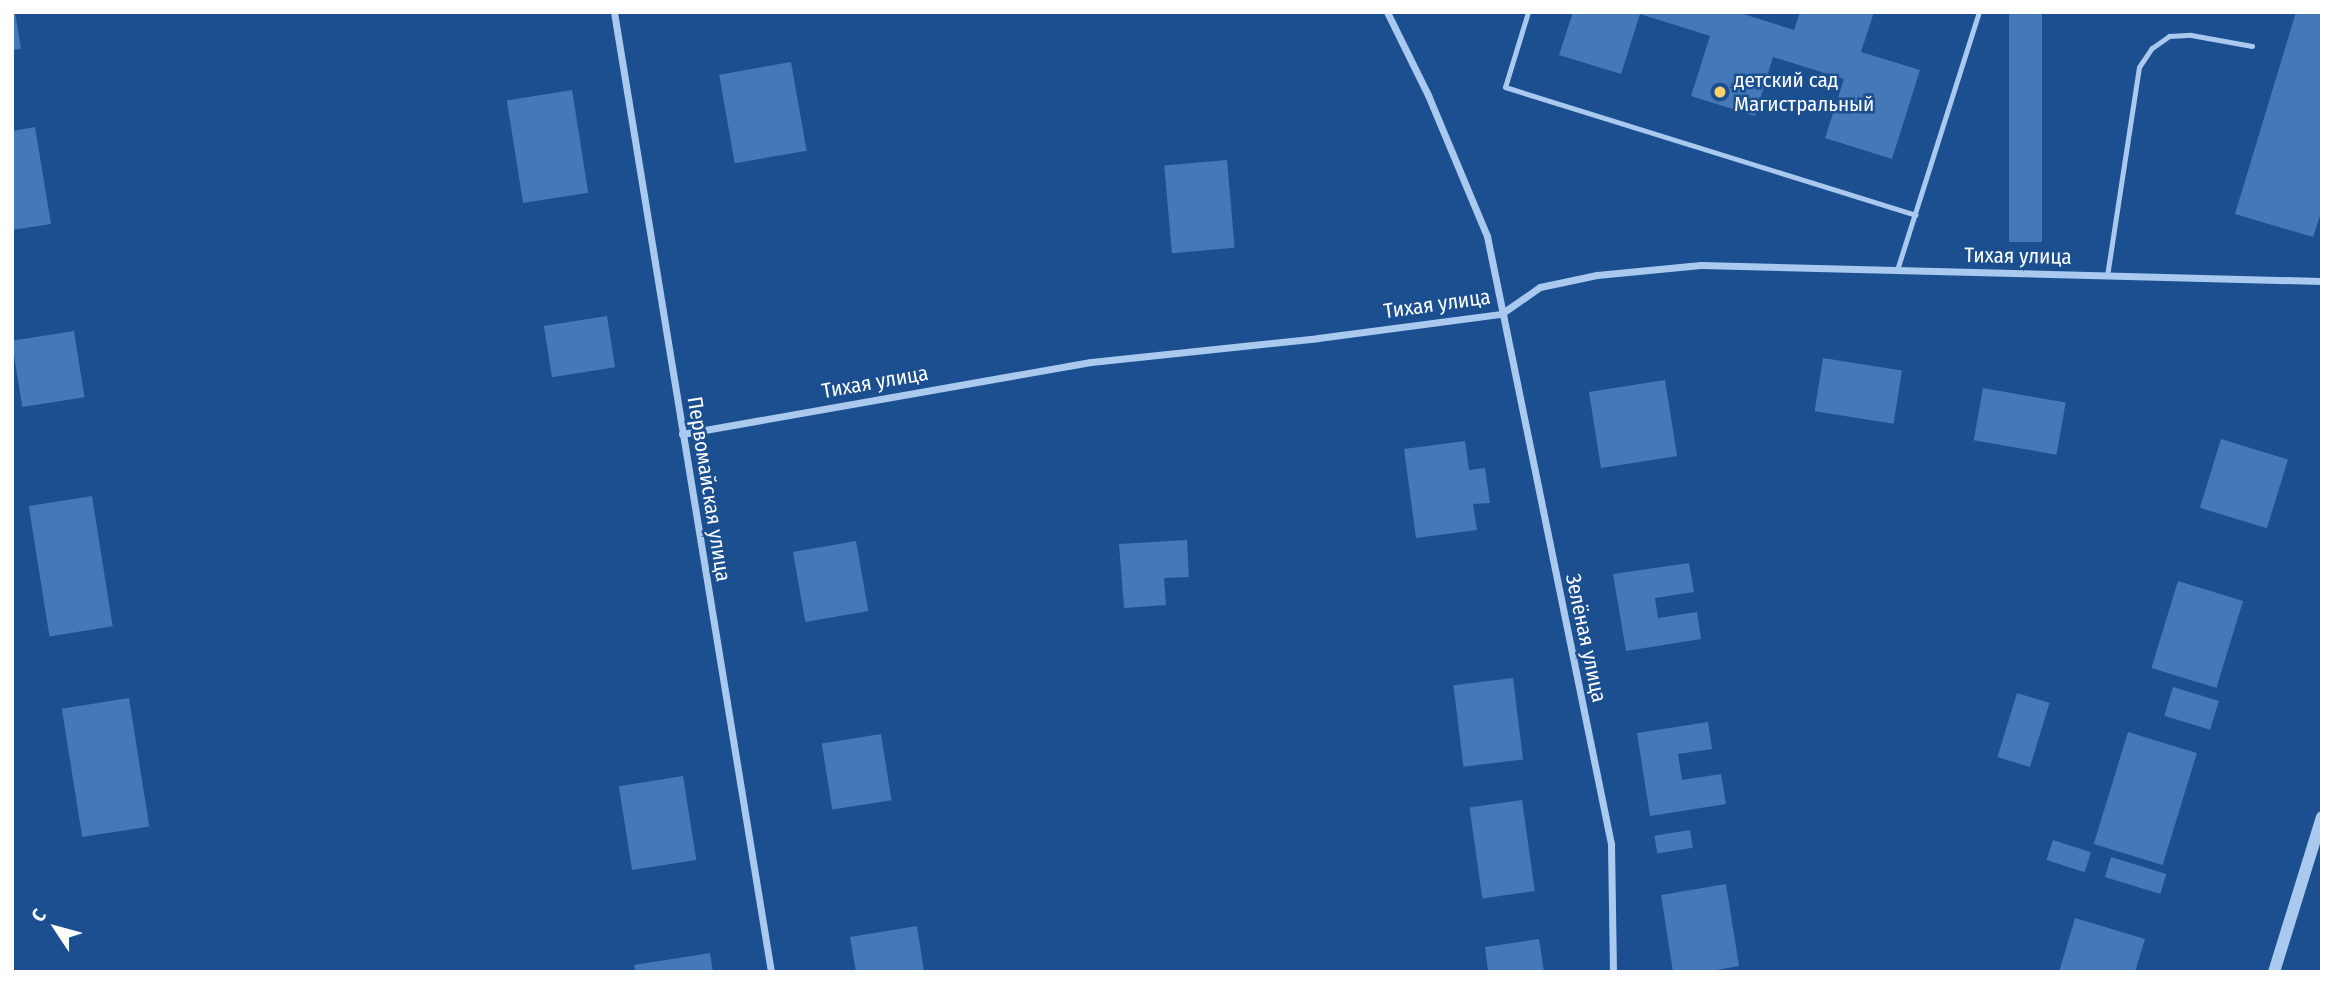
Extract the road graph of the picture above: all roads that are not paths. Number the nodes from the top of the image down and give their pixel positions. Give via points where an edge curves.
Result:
1 (614, 12) edge
2 (1387, 12) edge
3 (1528, 12) edge
4 (1979, 12) edge
5 (2252, 46) dead end
6 (1915, 215) junction
7 (1897, 271) junction
8 (2107, 276) junction
9 (2322, 281) edge
10 (1501, 314) junction
11 (682, 434) junction
12 (2322, 817) edge
13 (771, 972) edge
14 (1613, 972) edge
15 (2273, 972) edge

1 - 11 street, Первомайская улица
2 - 10 street, Зелёная улица via 1488,236
3 - 6 lane via 1505,87
4 - 6 lane
5 - 8 lane via 2191,35 2169,36 2151,48 2139,67
6 - 7 lane
7 - 8 street, Тихая улица
7 - 10 street, Тихая улица via 1701,265 1597,275 1540,287
8 - 9 street, Тихая улица
10 - 11 street, Тихая улица via 1091,362
10 - 14 street, Зелёная улица via 1611,844
11 - 13 street, Первомайская улица
12 - 15 street

